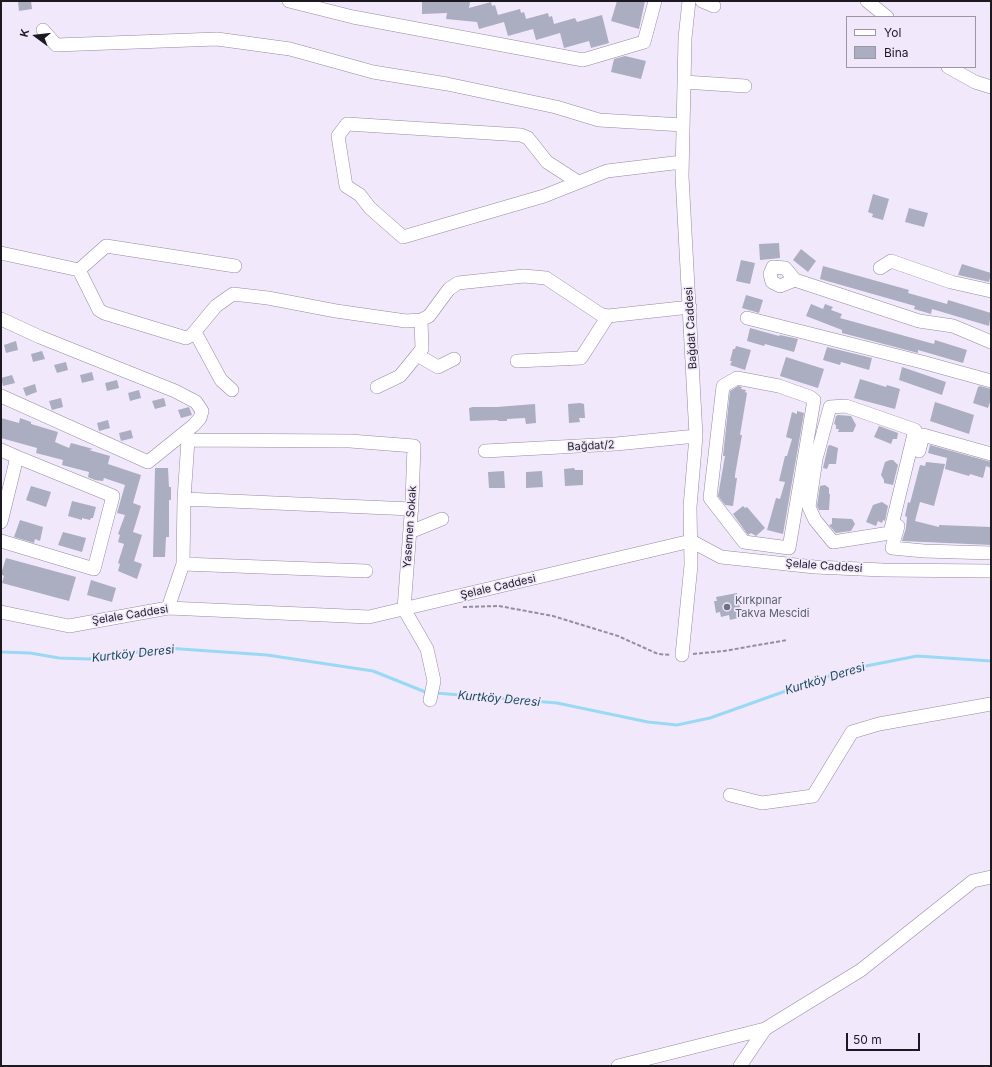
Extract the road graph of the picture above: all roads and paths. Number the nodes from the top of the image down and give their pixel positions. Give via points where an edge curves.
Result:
1 (289, 1) edge
2 (655, 1) edge
3 (689, 1) edge
4 (867, 1) edge
5 (885, 16) edge
6 (43, 30) dead end
7 (950, 68) edge
8 (684, 82) junction
9 (745, 86) dead end
10 (991, 87) edge
11 (683, 125) junction
12 (682, 162) junction
13 (578, 182) junction
14 (1, 253) edge
15 (235, 266) dead end
16 (880, 268) dead end
17 (79, 270) junction
18 (795, 280) dead end
19 (991, 291) edge
20 (690, 307) junction
21 (608, 316) junction
22 (747, 318) dead end
23 (1, 319) edge
24 (421, 320) junction
25 (195, 332) junction
26 (991, 342) edge
27 (417, 355) junction
28 (454, 359) dead end
29 (517, 361) dead end
30 (991, 381) edge
31 (377, 387) dead end
32 (232, 390) dead end
33 (1, 396) edge
34 (696, 436) junction
35 (1, 450) edge
36 (485, 452) dead end
37 (991, 454) edge
38 (17, 457) junction
39 (184, 499) junction
40 (412, 509) junction
41 (442, 519) dead end
42 (1, 522) edge
43 (410, 532) junction
44 (1, 541) edge
45 (691, 541) junction
46 (833, 542) joint
47 (761, 546) joint
48 (991, 553) edge
49 (184, 564) junction
50 (991, 571) edge
51 (366, 572) dead end
52 (460, 607) dead end
53 (168, 608) junction
54 (404, 609) junction
55 (1, 612) edge
56 (787, 640) dead end
57 (682, 655) junction
58 (430, 700) dead end
59 (991, 704) edge
60 (730, 795) dead end
61 (991, 877) edge
62 (765, 1029) junction
63 (618, 1066) edge
64 (740, 1066) edge

1 - 2 street via 352,17 583,60 644,42
3 - 8 street, Bağdat Caddesi
4 - 5 street
6 - 11 street via 56,44 218,39 290,49 373,72 447,84 556,107 599,120
7 - 10 street via 975,82
8 - 9 street
8 - 11 street, Bağdat Caddesi
11 - 12 street, Bağdat Caddesi
12 - 13 street via 607,171
12 - 20 street, Bağdat Caddesi
13 - 13 street via 544,196 403,237 370,208 360,195 346,186 338,136 347,124 521,135 528,138 547,162
14 - 17 street
15 - 17 street via 106,246
16 - 19 street via 891,261 951,282
17 - 25 street via 99,310 104,313 186,338
18 - 26 street via 919,321 954,326
20 - 21 street
20 - 34 street, Bağdat Caddesi
21 - 24 street via 600,314 546,278 524,276 458,283 449,288 429,316
21 - 29 street via 581,358
22 - 30 street
23 - 33 street via 176,391 196,402 202,410 194,425 148,462
24 - 25 street via 406,321 233,294 216,306
24 - 27 street via 422,349
25 - 32 street via 221,380
27 - 28 street via 438,367
27 - 31 street via 400,376
34 - 36 street, Bağdat/2
34 - 45 street, Bağdat Caddesi via 690,507
35 - 38 street
37 - 48 street via 923,435 892,548
38 - 42 street
38 - 44 street via 113,496 94,569
39 - 40 street
39 - 40 street, Yasemen Sokak via 188,440 350,442 414,446
39 - 49 street
40 - 43 street, Yasemen Sokak
41 - 43 street
43 - 54 street, Yasemen Sokak
45 - 50 street, Şelale Caddesi via 721,557 815,567
45 - 54 street, Şelale Caddesi
45 - 57 street, Bağdat Caddesi via 692,566
46 - 46 street via 815,520 809,507 816,459 830,407 846,406 915,430 890,533
47 - 47 street via 744,542 710,498 723,386 737,378 779,386 814,400 789,548
49 - 51 street
49 - 53 street
52 - 57 path via 499,606 554,616 618,636 658,654
53 - 54 street, Şelale Caddesi via 369,617
53 - 55 street, Şelale Caddesi via 69,626
54 - 58 street via 427,649 434,681
56 - 57 path
59 - 60 street via 879,724 852,732 813,796 762,803
61 - 62 street via 973,881 861,970
62 - 63 street
62 - 64 street

